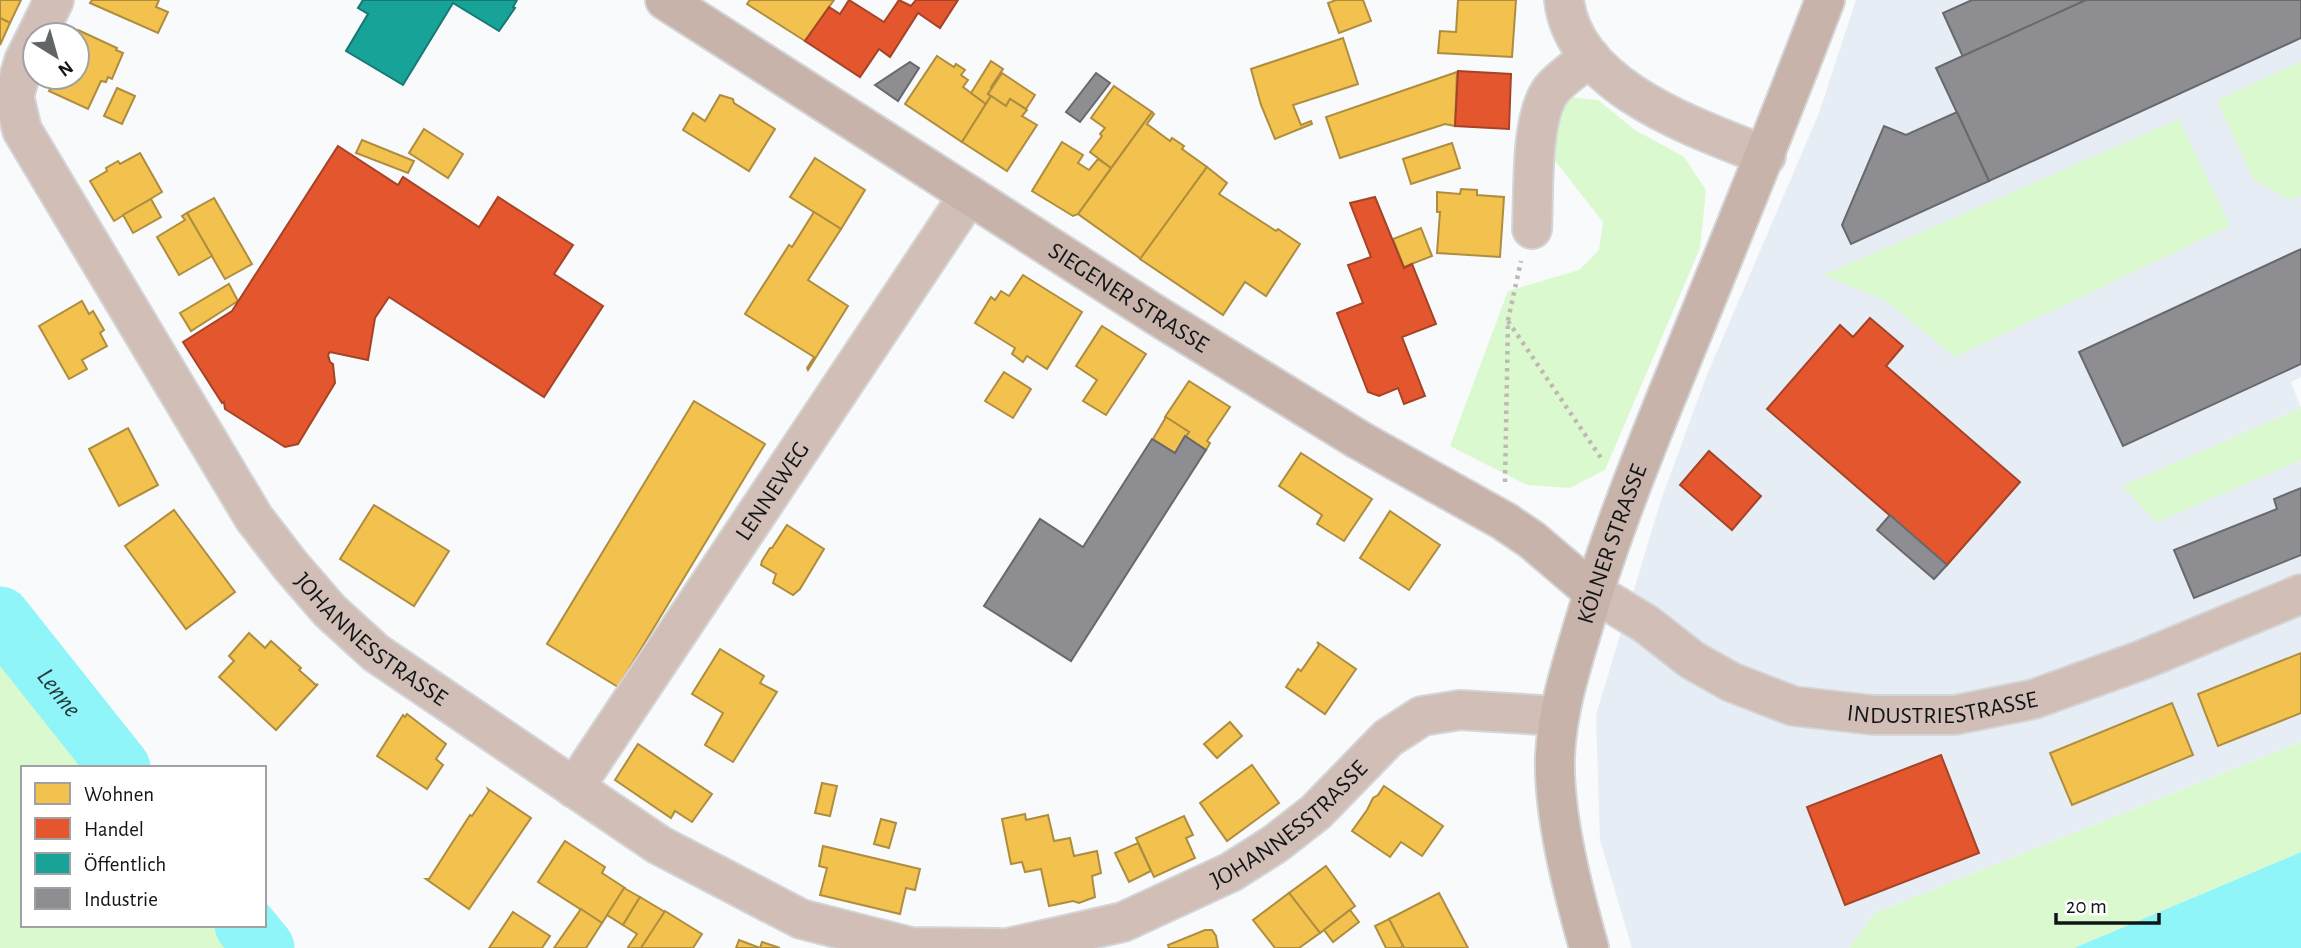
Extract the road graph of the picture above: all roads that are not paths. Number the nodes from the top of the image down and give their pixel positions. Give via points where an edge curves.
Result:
1 (54, 0) edge
2 (665, 0) edge
3 (1564, 0) edge
4 (1825, 0) edge
5 (44, 21) edge
6 (1590, 57) junction
7 (21, 72) edge
8 (1766, 156) junction
9 (968, 194) junction
10 (1532, 229) road end
11 (1593, 592) junction
12 (2301, 594) edge
13 (1558, 716) junction
14 (574, 788) junction
15 (1586, 936) edge
16 (999, 948) edge
17 (1008, 948) edge

1 - 5 street, JOHANNESSTRASSE
2 - 9 main road, SIEGENER STRASSE
3 - 6 street via 1569,22
4 - 8 main road, KÖLNER STRASSE
6 - 8 street via 1662,113
6 - 10 street via 1553,87 1544,102 1538,121
7 - 14 street, JOHANNESSTRASSE via 14,96 22,130 254,517 290,566 376,653
8 - 11 main road, KÖLNER STRASSE via 1634,475
9 - 11 main road, SIEGENER STRASSE via 1359,440 1504,521
9 - 14 street, LENNEWEG
11 - 12 street, INDUSTRIESTRASSE via 1731,682 1793,706 1873,715 1955,715 2034,699
11 - 13 main road, KÖLNER STRASSE
13 - 15 main road, KÖLNER STRASSE via 1558,804
13 - 17 street, JOHANNESSTRASSE via 1460,710 1422,716 1388,738 1316,812 1231,872 1123,922
14 - 16 street, JOHANNESSTRASSE via 659,845 801,919 911,947

